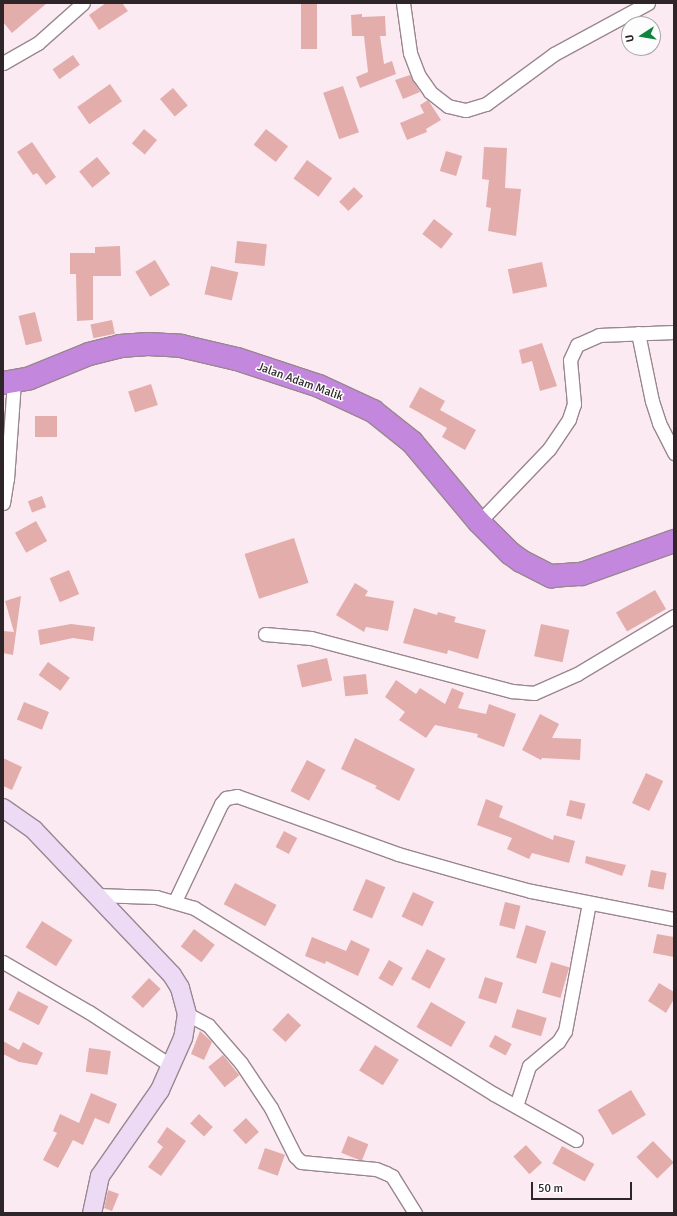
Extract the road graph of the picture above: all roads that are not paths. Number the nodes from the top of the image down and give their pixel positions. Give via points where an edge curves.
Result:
1 (84, 3) edge
2 (403, 3) edge
3 (648, 3) edge
4 (3, 64) edge
5 (674, 332) edge
6 (638, 333) junction
7 (8, 383) edge
8 (674, 453) edge
9 (3, 503) edge
10 (479, 522) junction
11 (674, 541) edge
12 (674, 616) edge
13 (265, 634) dead end
14 (3, 808) edge
15 (95, 895) junction
16 (175, 901) junction
17 (589, 903) junction
18 (674, 919) edge
19 (3, 962) edge
20 (187, 1014) junction
21 (170, 1065) junction
22 (516, 1106) junction
23 (576, 1140) dead end
24 (92, 1213) edge
25 (415, 1213) edge

1 - 4 street via 38,43
2 - 3 street via 410,53 419,76 430,92 448,106 466,110 486,104 554,54
5 - 6 street
6 - 8 street via 652,401 659,423
6 - 10 street via 599,335 577,345 570,360 574,404 569,419 549,449
7 - 9 street via 7,479
7 - 10 highway, Jalan Adam Malik via 89,354 120,346 181,346 237,359 319,386 373,411 412,442
10 - 11 highway, Jalan Adam Malik via 521,562 551,576 582,574
12 - 13 street via 576,674 534,693 512,691 311,638
14 - 15 main road via 34,830
15 - 16 street via 156,897
15 - 20 main road via 172,975 180,988
16 - 17 street via 221,804 226,798 237,796 398,854 531,891
16 - 22 street via 194,908
17 - 18 street
17 - 22 street via 565,1031 558,1042 530,1066
19 - 21 street via 89,1012
20 - 21 main road via 183,1038
20 - 25 street via 208,1025 240,1063 271,1108 300,1162 376,1169 386,1173 392,1176
21 - 24 main road via 160,1090 100,1176
22 - 23 street

